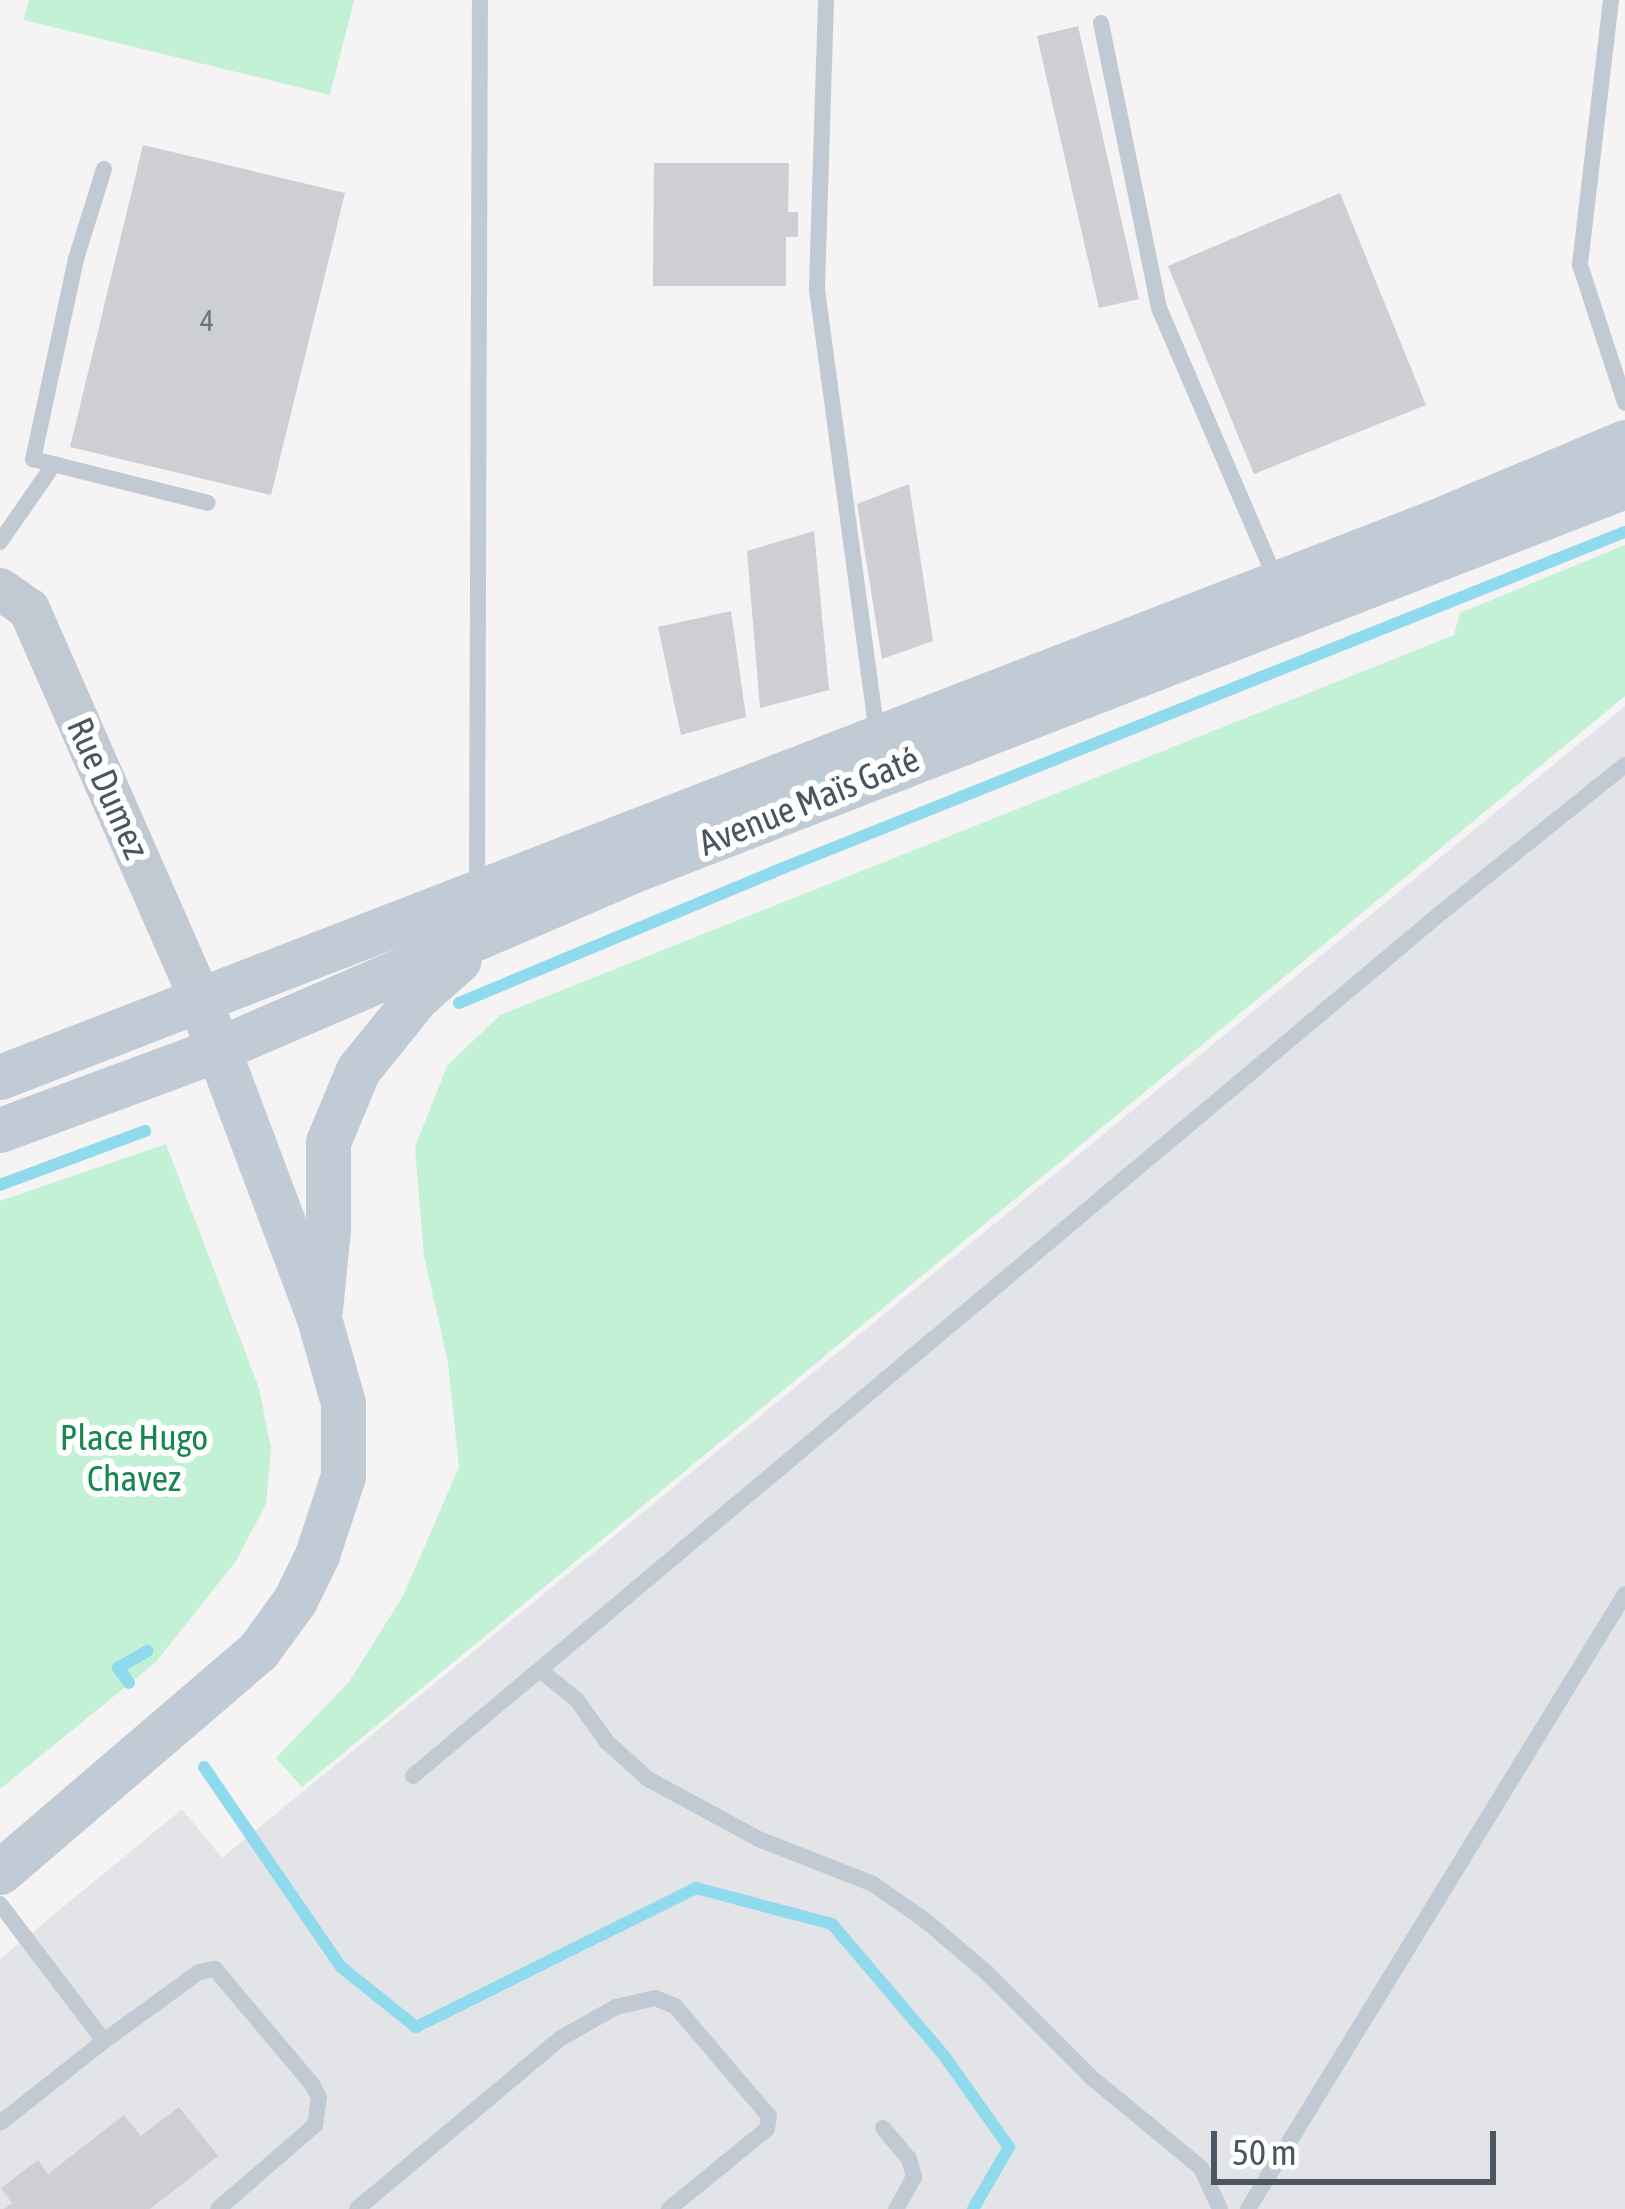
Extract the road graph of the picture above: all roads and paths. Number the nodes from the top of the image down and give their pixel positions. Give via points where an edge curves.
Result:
1 (480, 0) edge
2 (826, 0) edge
3 (1611, 0) edge
4 (1101, 23) dead end
5 (104, 169) dead end
6 (1625, 403) edge
7 (1625, 442) edge
8 (54, 464) junction
9 (1625, 486) edge
10 (208, 503) dead end
11 (0, 542) edge
12 (1277, 582) junction
13 (0, 589) edge
14 (877, 737) junction
15 (1625, 765) edge
16 (483, 913) junction
17 (201, 1000) junction
18 (216, 1050) junction
19 (0, 1077) edge
20 (0, 1130) edge
21 (319, 1318) junction
22 (1625, 1594) edge
23 (541, 1671) junction
24 (413, 1776) dead end
25 (0, 1872) edge
26 (0, 1904) edge
27 (104, 2041) junction
28 (0, 2123) edge
29 (883, 2128) dead end
30 (218, 2209) edge
31 (357, 2209) edge
32 (669, 2209) edge
33 (896, 2209) edge
34 (1220, 2209) edge
35 (1248, 2209) edge

1 - 16 lane
2 - 14 lane via 818,290
3 - 6 lane via 1580,265
4 - 12 lane via 1159,308
5 - 8 lane via 34,459
7 - 12 main road, Avenue Maïs Gaté
8 - 10 lane
8 - 11 lane
9 - 16 main road, Avenue Maïs Gaté
12 - 14 main road, Avenue Maïs Gaté
13 - 17 street, Rue Dumez via 29,609
14 - 16 main road, Avenue Maïs Gaté
15 - 23 lane
16 - 17 main road, Avenue Maïs Gaté
16 - 18 main road, Avenue Maïs Gaté
16 - 21 main road via 358,1070 328,1142
17 - 18 main road
17 - 19 main road, Avenue Maïs Gaté
18 - 20 main road, Avenue Maïs Gaté
18 - 21 main road
21 - 25 main road via 343,1403 343,1476 295,1600 258,1651
22 - 35 lane
23 - 24 lane
23 - 34 lane via 648,1778 760,1840 872,1884 926,1922 1201,2168
26 - 27 lane
27 - 28 lane
27 - 30 lane via 199,1972 214,1970 312,2084 320,2111 315,2125
29 - 33 lane via 914,2177
31 - 32 lane via 561,2038 616,2007 655,1998 675,2006 769,2116 767,2129

